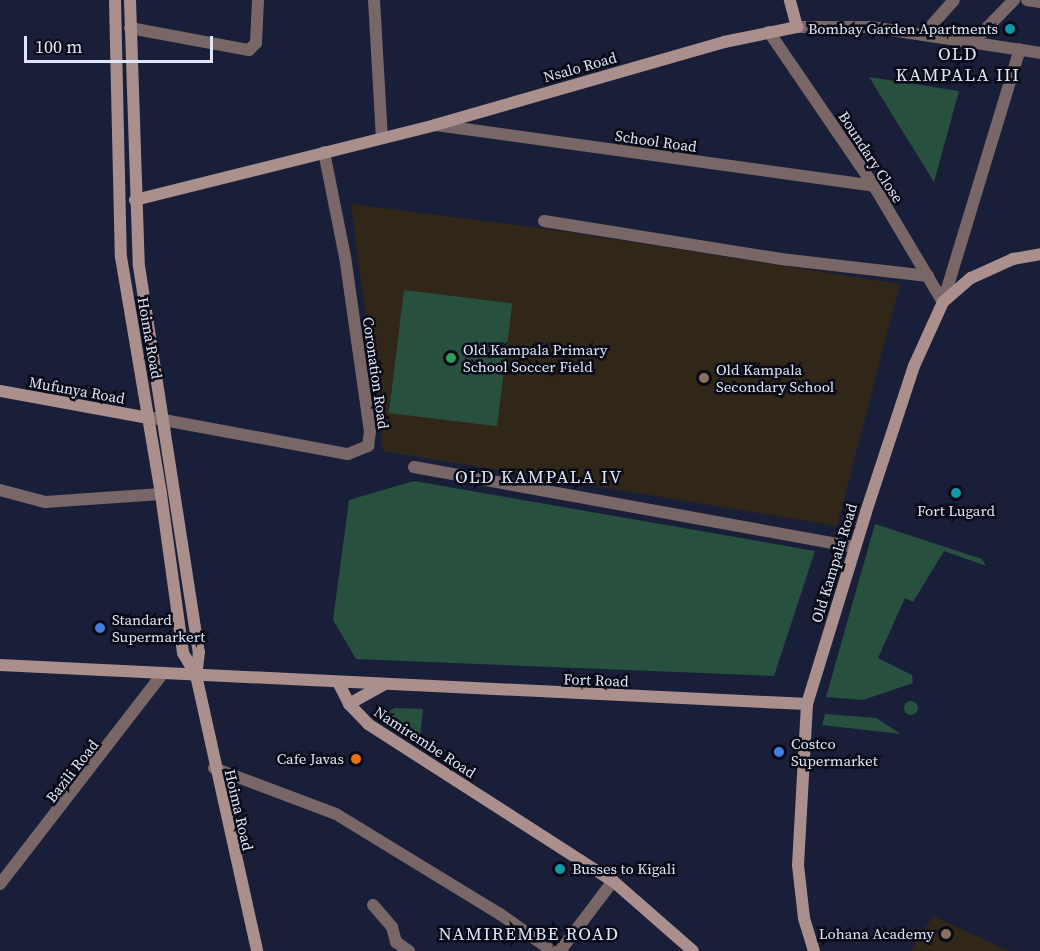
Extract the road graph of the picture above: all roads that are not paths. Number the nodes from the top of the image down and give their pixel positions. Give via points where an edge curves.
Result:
1 (115, 0) edge
2 (130, 0) edge
3 (258, 0) edge
4 (374, 0) edge
5 (790, 0) edge
6 (954, 0) edge
7 (1014, 0) edge
8 (1027, 0) edge
9 (1040, 2) edge
10 (797, 27) junction
11 (130, 28) junction
12 (769, 32) junction
13 (924, 34) junction
14 (973, 42) junction
15 (1020, 50) junction
16 (1040, 53) edge
17 (435, 125) junction
18 (382, 138) junction
19 (324, 152) junction
20 (874, 186) junction
21 (135, 200) junction
22 (544, 221) dead end
23 (1040, 254) edge
24 (928, 276) junction
25 (943, 302) junction
26 (0, 384) edge
27 (0, 391) edge
28 (155, 418) junction
29 (414, 467) dead end
30 (0, 490) edge
31 (161, 494) junction
32 (855, 547) junction
33 (0, 665) edge
34 (163, 673) junction
35 (196, 675) junction
36 (338, 682) junction
37 (384, 685) junction
38 (349, 704) junction
39 (807, 704) junction
40 (214, 768) junction
41 (613, 881) junction
42 (0, 884) edge
43 (373, 905) dead end
44 (257, 951) edge
45 (409, 951) edge
46 (552, 951) edge
47 (560, 951) edge
48 (693, 951) edge
49 (814, 951) edge

1 - 28 main road, Hoima Road via 121,257
2 - 11 main road, Hoima Road
3 - 11 street via 256,43 249,50
4 - 18 street
5 - 10 main road
6 - 13 street
7 - 14 street
8 - 9 street
10 - 12 main road, Nsalo Road
10 - 13 street, Nsalo Road via 871,27
11 - 21 main road, Hoima Road
12 - 17 main road, Nsalo Road
12 - 20 street, Boundary Close
13 - 14 street, Nsalo Road
14 - 15 street, Nsalo Road
15 - 16 street, Nsalo Road
15 - 25 street
17 - 18 main road, Nsalo Road
17 - 20 street, School Road
18 - 19 main road, Nsalo Road
19 - 21 main road, Nsalo Road
19 - 28 street, Coronation Road via 345,257 370,432 368,446 348,454
20 - 24 street, Boundary Close
21 - 28 main road, Hoima Road
22 - 24 street via 781,259
23 - 25 main road, Old Kampala Road via 1013,260 971,279
24 - 25 street, Boundary Close
25 - 32 main road, Old Kampala Road via 914,366
26 - 27 street
27 - 28 main road, Mufunya Road
28 - 31 main road, Hoima Road
28 - 35 main road, Hoima Road via 199,652
29 - 32 street
30 - 31 street via 45,502
31 - 35 main road, Hoima Road via 183,653
32 - 39 main road, Old Kampala Road
33 - 34 main road
34 - 35 main road
34 - 42 street, Bazili Road
35 - 36 main road
35 - 40 main road, Hoima Road
36 - 37 main road, Fort Road
36 - 38 main road, Namirembe Road
37 - 38 main road
37 - 39 main road, Fort Road
38 - 41 main road, Namirembe Road via 368,724
39 - 49 main road, Old Kampala Road via 798,865 804,918
40 - 44 main road, Hoima Road
40 - 46 street via 336,814 500,914
41 - 47 street
41 - 48 main road, Namirembe Road
43 - 45 street via 392,927 396,942

